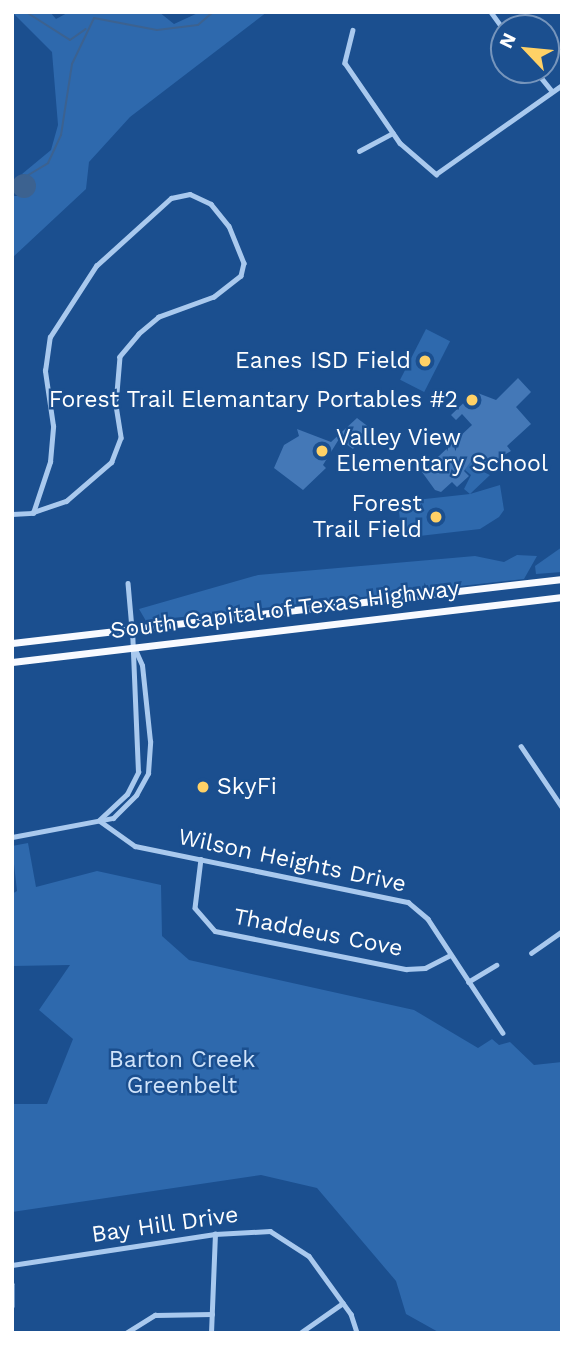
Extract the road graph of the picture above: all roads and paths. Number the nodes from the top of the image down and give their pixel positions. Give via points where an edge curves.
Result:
1 (353, 30) dead end
2 (546, 84) edge
3 (562, 85) edge
4 (552, 92) junction
5 (393, 133) junction
6 (359, 151) dead end
7 (33, 513) junction
8 (12, 514) edge
9 (562, 579) edge
10 (128, 583) dead end
11 (562, 597) edge
12 (132, 629) junction
13 (12, 643) edge
14 (134, 647) junction
15 (12, 662) edge
16 (521, 746) dead end
17 (562, 807) edge
18 (99, 820) junction
19 (12, 838) edge
20 (201, 859) junction
21 (562, 931) edge
22 (531, 953) dead end
23 (450, 955) junction
24 (496, 965) dead end
25 (468, 982) junction
26 (503, 1033) dead end
27 (215, 1234) junction
28 (12, 1265) edge
29 (12, 1284) edge
30 (344, 1303) junction
31 (12, 1306) edge
32 (212, 1314) junction
33 (126, 1333) edge
34 (211, 1333) edge
35 (300, 1333) edge
36 (357, 1333) edge

1 - 5 street via 345,63
2 - 4 street
3 - 4 street
4 - 5 street via 436,174
5 - 6 street
7 - 7 street via 67,501 112,461 121,438 116,405 120,357 139,334 159,317 214,297 241,276 244,263 236,238 211,204 190,194 172,198 141,222 96,266 50,337 45,371 53,426 50,462
7 - 8 street
9 - 12 highway, South Capital of Texas Highway
10 - 12 street
11 - 14 highway, South Capital of Texas Highway
12 - 13 highway, South Capital of Texas Highway
12 - 14 street
14 - 15 highway, South Capital of Texas Highway
14 - 18 street via 149,723 148,773 124,808
16 - 17 street
18 - 19 street
18 - 20 street, Wilson Heights Drive via 124,842
20 - 23 street, Wilson Heights Drive via 408,902 428,919
20 - 23 street, Thaddeus Cove via 195,908 215,930 406,969 425,968
21 - 22 street
23 - 25 street, Wilson Heights Drive
24 - 25 street
25 - 26 street, Wilson Heights Drive
27 - 28 street, Bay Hill Drive
27 - 30 street, Bay Hill Drive via 251,1230 288,1238
27 - 32 street
29 - 31 street
30 - 35 street
30 - 36 street, Bay Hill Drive
32 - 33 street via 155,1315
32 - 34 street

